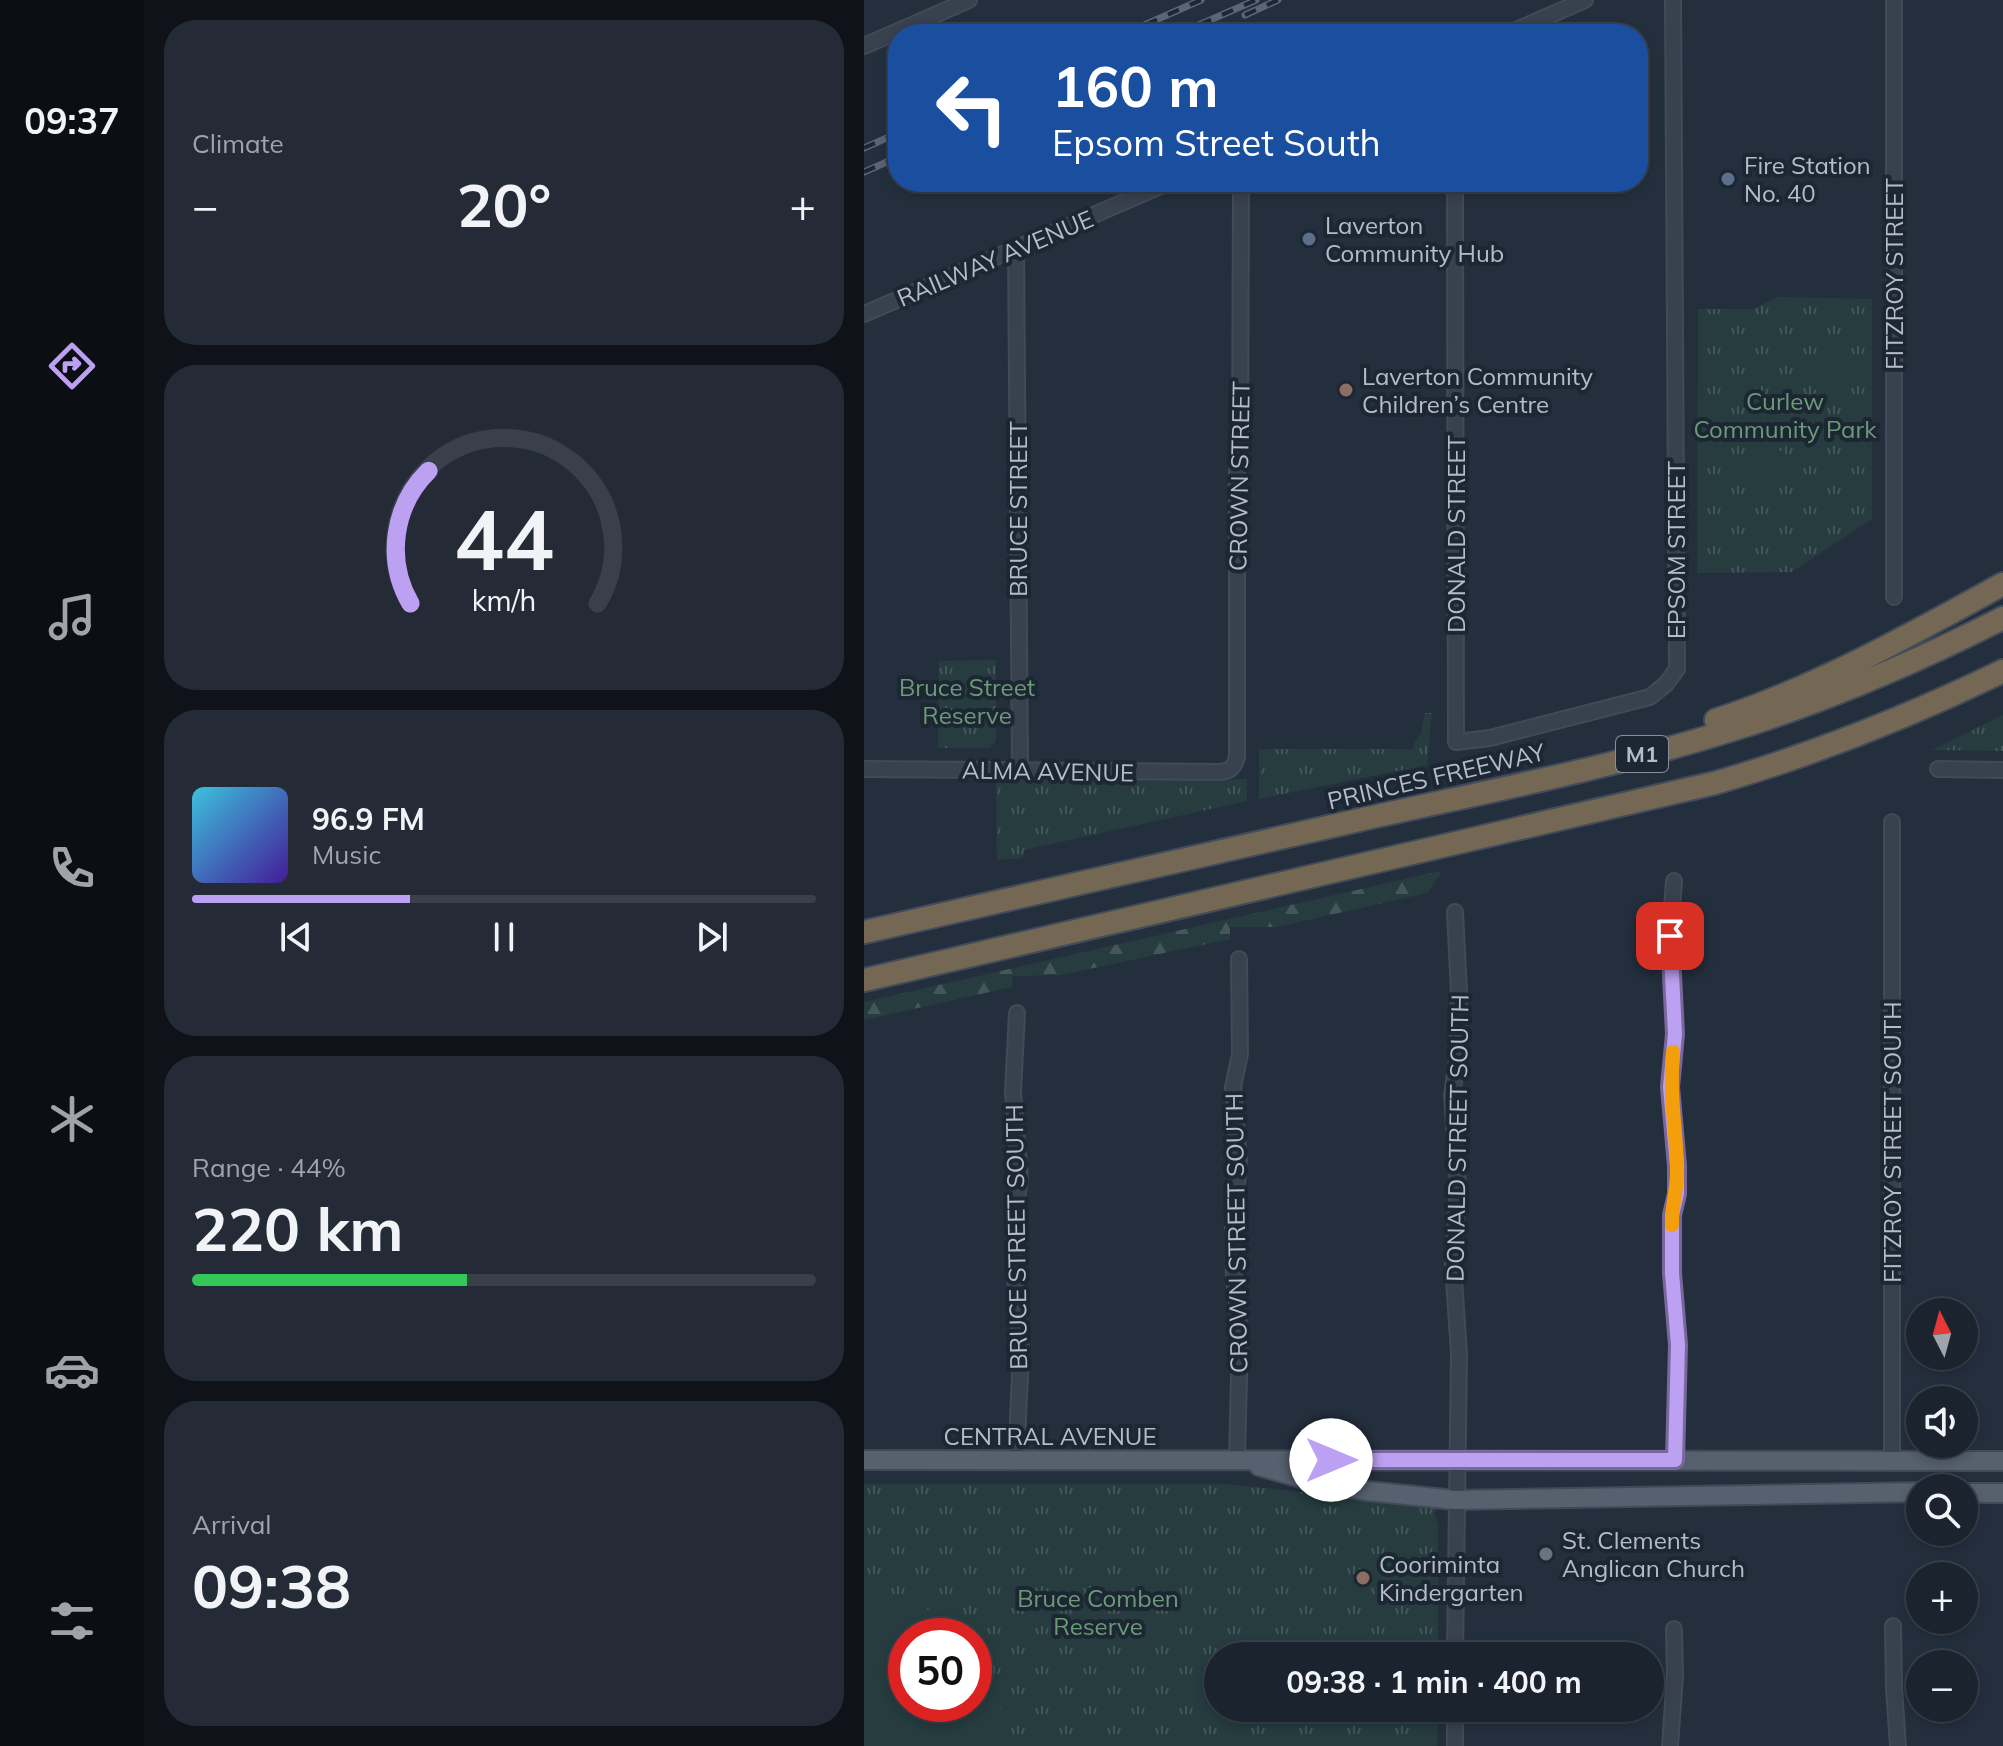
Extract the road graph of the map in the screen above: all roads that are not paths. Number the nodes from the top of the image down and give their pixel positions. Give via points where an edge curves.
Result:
1 (969, 0) edge
2 (1585, 0) edge
3 (1673, 0) edge
4 (1894, 0) edge
5 (914, 24) edge
6 (1530, 24) edge
7 (888, 35) edge
8 (864, 46) edge
9 (1147, 192) edge
10 (1241, 192) edge
11 (1455, 192) edge
12 (1016, 248) junction
13 (864, 314) edge
14 (2003, 584) edge
15 (1894, 597) dead end
16 (2003, 618) edge
17 (2003, 671) edge
18 (1456, 742) joint
19 (864, 769) edge
20 (1231, 769) joint
21 (1938, 769) dead end
22 (1020, 770) junction
23 (2003, 770) edge
24 (1525, 783) junction
25 (1892, 822) dead end
26 (1102, 877) junction
27 (1674, 881) dead end
28 (1455, 912) dead end
29 (864, 921) edge
30 (864, 932) edge
31 (1239, 959) dead end
32 (865, 980) edge
33 (1017, 1013) dead end
34 (864, 1460) edge
35 (1237, 1460) junction
36 (1456, 1460) junction
37 (1675, 1460) junction
38 (1016, 1461) junction
39 (1892, 1461) junction
40 (2003, 1461) edge
41 (1906, 1492) edge
42 (1978, 1493) edge
43 (2003, 1493) edge
44 (1455, 1500) junction
45 (1893, 1626) dead end
46 (1674, 1629) dead end
47 (1455, 1642) edge
48 (1455, 1722) edge
49 (1455, 1746) edge
50 (1670, 1746) edge
51 (1898, 1746) edge

1 - 5 street
2 - 6 street
3 - 18 street, EPSOM STREET via 1677,669 1650,697
4 - 15 street, FITZROY STREET
7 - 8 street
9 - 12 street, RAILWAY AVENUE
10 - 20 street, CROWN STREET via 1237,757
11 - 18 street, DONALD STREET
12 - 13 street, RAILWAY AVENUE
12 - 22 street, BRUCE STREET
14 - 24 highway via 1803,688
16 - 24 highway, PRINCES FREEWAY / M1 via 1881,675 1785,712
17 - 32 highway, M1 via 1860,735 1715,783
19 - 22 street, ALMA AVENUE
20 - 22 street, ALMA AVENUE
21 - 23 street
24 - 26 highway, PRINCES FREEWAY / M1
25 - 39 street, FITZROY STREET SOUTH
26 - 29 highway
26 - 30 highway, PRINCES FREEWAY / M1
27 - 37 street via 1670,1087 1677,1166 1672,1215 1678,1345
28 - 36 street, DONALD STREET SOUTH
31 - 35 street, CROWN STREET SOUTH via 1240,1054 1233,1087 1239,1162 1233,1223 1240,1334
33 - 38 street, BRUCE STREET SOUTH via 1013,1092 1020,1179 1014,1249 1021,1353
34 - 38 main road, CENTRAL AVENUE
35 - 36 main road, CENTRAL AVENUE
35 - 38 main road, CENTRAL AVENUE
35 - 44 main road, CENTRAL AVENUE via 1325,1484
36 - 37 main road, CENTRAL AVENUE
36 - 44 street, DONALD STREET SOUTH
37 - 39 main road, CENTRAL AVENUE
39 - 40 main road, CENTRAL AVENUE
41 - 44 main road, CENTRAL AVENUE
42 - 43 main road
44 - 47 street, DONALD STREET SOUTH
45 - 51 street
46 - 50 street
48 - 49 street

